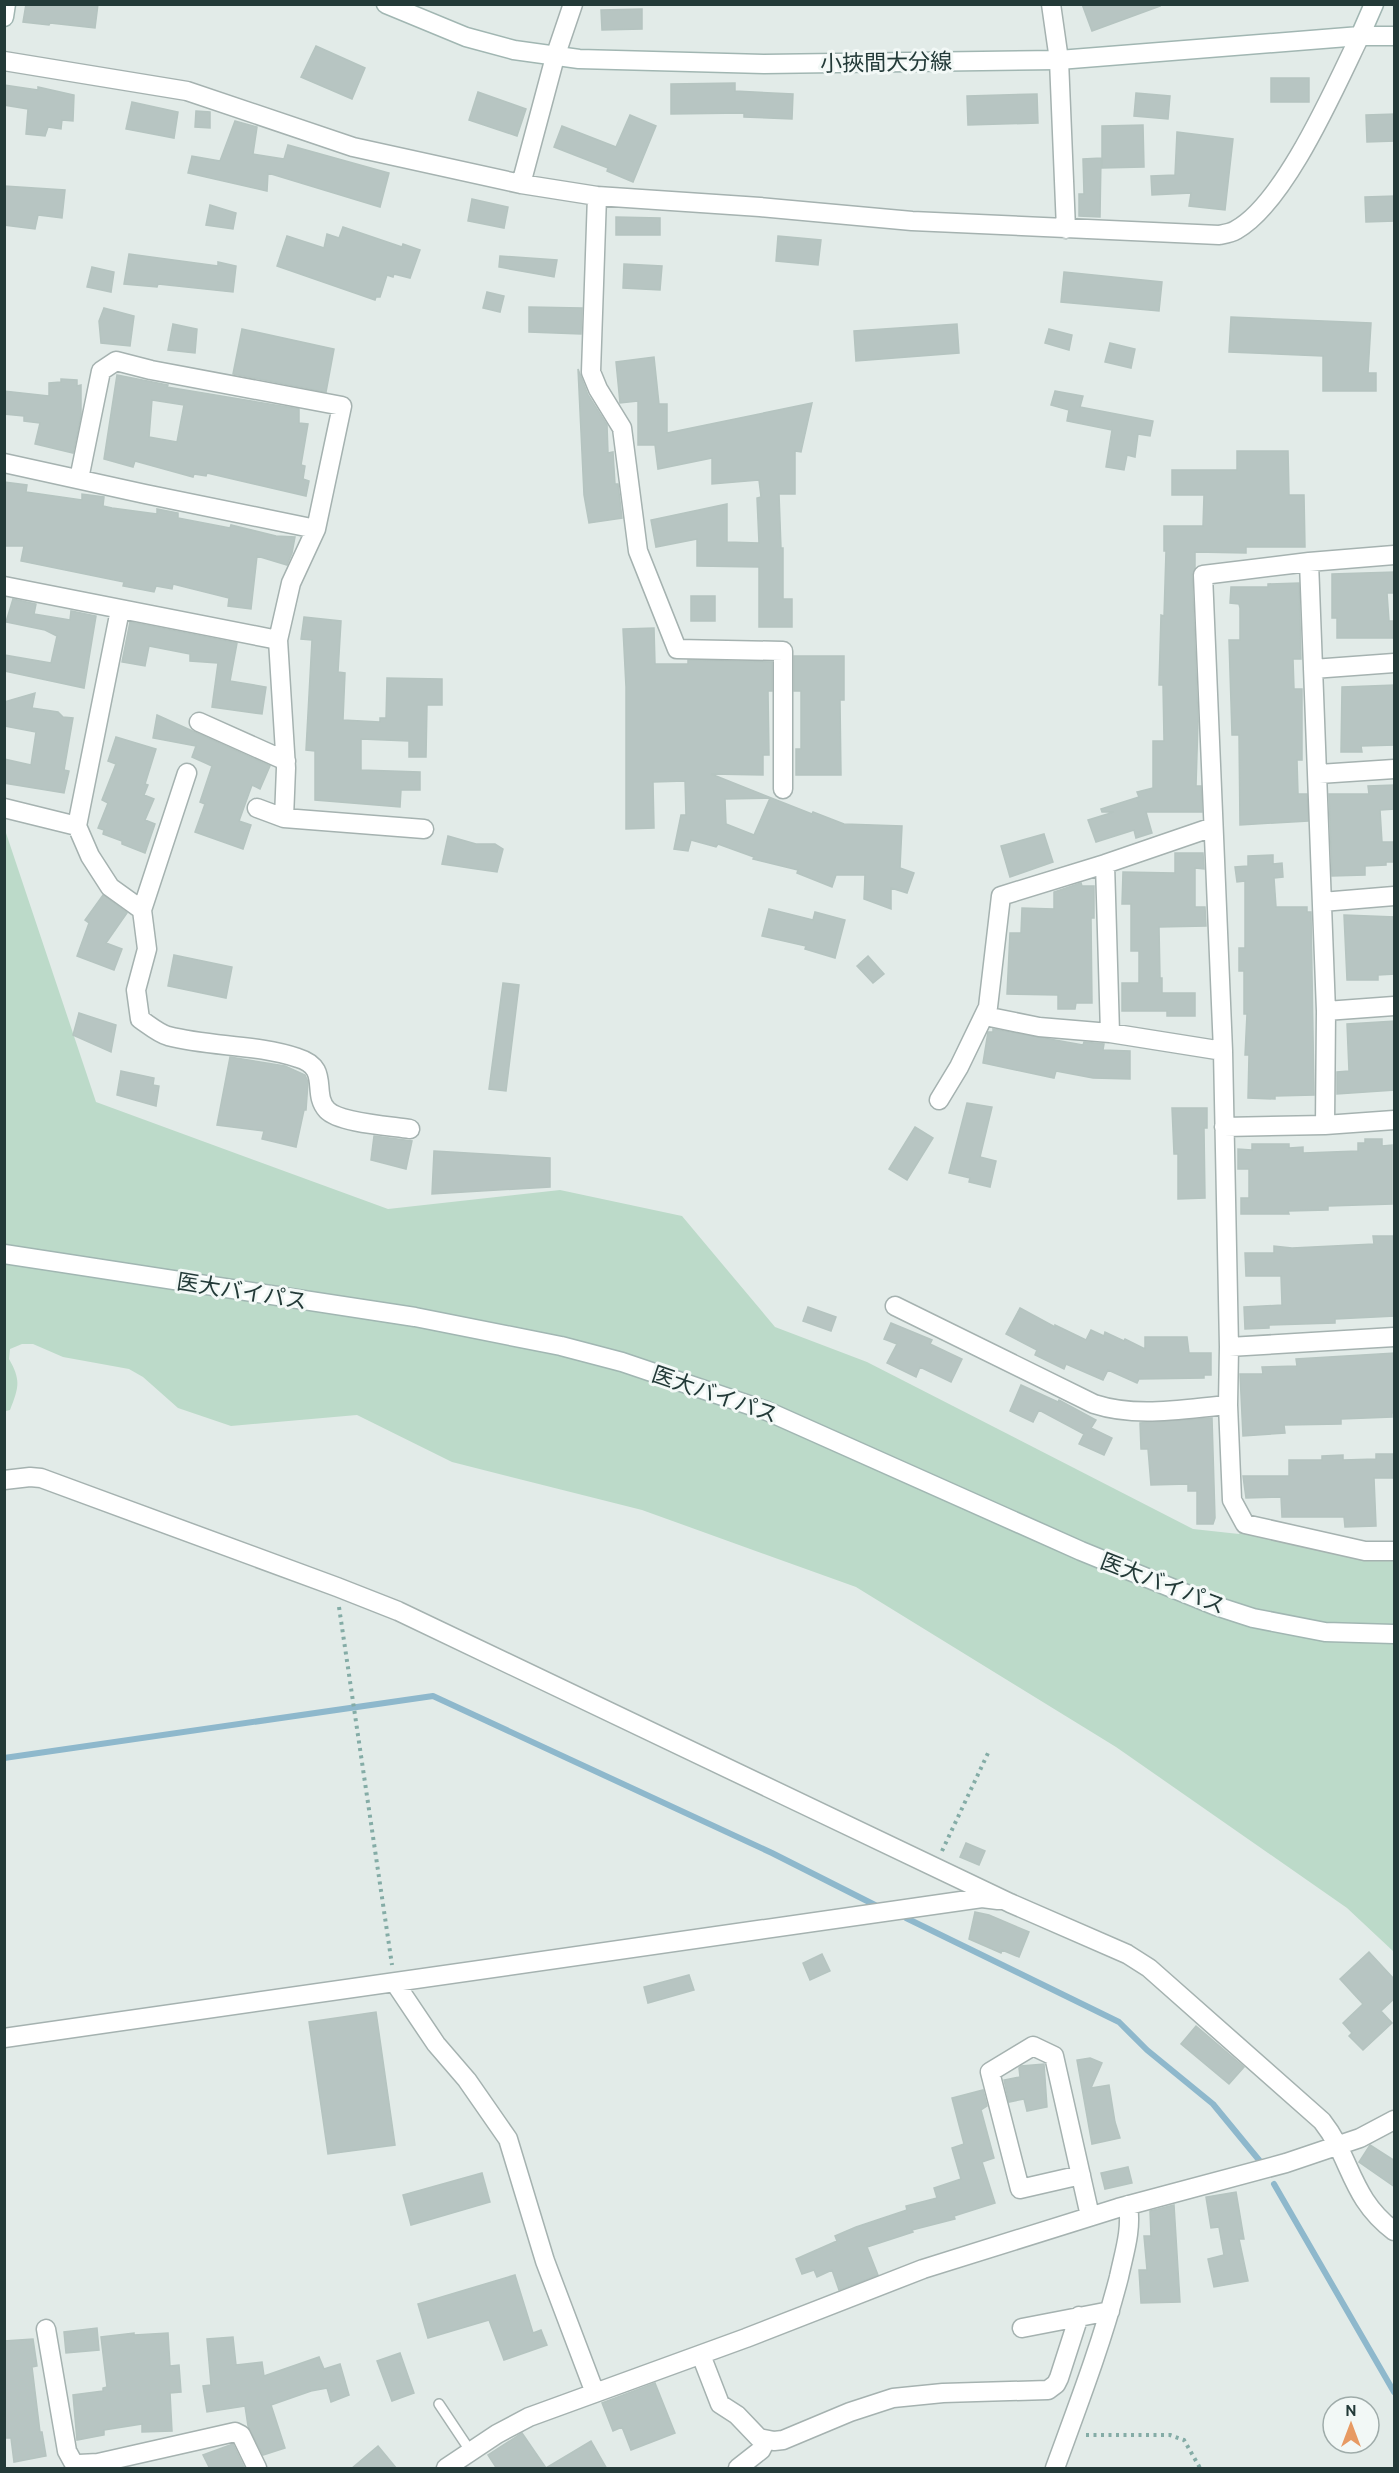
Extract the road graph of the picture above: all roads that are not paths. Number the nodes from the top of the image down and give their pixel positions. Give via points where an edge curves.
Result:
1 (6, 4) edge
2 (386, 4) edge
3 (573, 4) edge
4 (1051, 4) edge
5 (1374, 4) edge
6 (4, 17) edge
7 (1360, 36) junction
8 (1395, 36) edge
9 (555, 57) junction
10 (1059, 60) junction
11 (4, 61) edge
12 (521, 184) junction
13 (597, 196) junction
14 (1066, 229) junction
15 (4, 463) edge
16 (79, 479) junction
17 (316, 529) junction
18 (1395, 555) edge
19 (1309, 562) junction
20 (5, 587) edge
21 (120, 610) junction
22 (278, 640) junction
23 (1395, 663) edge
24 (1313, 669) junction
25 (199, 722) dead end
26 (286, 761) junction
27 (1395, 769) edge
28 (187, 773) dead end
29 (1319, 774) junction
30 (783, 789) dead end
31 (4, 808) edge
32 (257, 808) dead end
33 (284, 818) junction
34 (77, 826) junction
35 (1213, 827) junction
36 (424, 829) dead end
37 (1106, 864) junction
38 (1395, 896) edge
39 (1322, 902) junction
40 (142, 910) junction
41 (1395, 1006) edge
42 (1326, 1011) junction
43 (984, 1016) junction
44 (1110, 1033) junction
45 (1223, 1051) junction
46 (939, 1100) dead end
47 (1395, 1120) edge
48 (1325, 1125) junction
49 (1224, 1127) junction
50 (410, 1129) dead end
51 (4, 1254) edge
52 (895, 1306) dead end
53 (1395, 1337) edge
54 (1229, 1347) junction
55 (1228, 1406) junction
56 (4, 1480) edge
57 (1395, 1551) edge
58 (1395, 1634) edge
59 (1017, 1906) junction
60 (395, 1983) junction
61 (4, 2038) edge
62 (1395, 2120) edge
63 (1337, 2146) junction
64 (1081, 2175) junction
65 (1128, 2205) junction
66 (1090, 2216) junction
67 (1395, 2231) edge
68 (1110, 2311) junction
69 (1079, 2316) junction
70 (1022, 2328) dead end
71 (46, 2329) dead end
72 (701, 2355) junction
73 (595, 2393) junction
74 (439, 2404) dead end
75 (766, 2440) junction
76 (471, 2452) junction
77 (257, 2469) edge
78 (446, 2469) edge
79 (738, 2469) edge
80 (1055, 2469) edge

1 - 6 street
2 - 9 street, 小挾間大分線 via 466,37
3 - 9 street
4 - 10 street
5 - 7 street
7 - 8 street, 小挾間大分線
7 - 10 street, 小挾間大分線
7 - 14 street via 1293,167 1263,209 1236,231 1219,235
9 - 10 street, 小挾間大分線 via 764,64
9 - 12 street
10 - 14 street
11 - 12 street via 187,90 353,147
12 - 13 street
13 - 14 street
13 - 30 street via 591,372 622,428 638,551 677,649 783,651
15 - 16 street
16 - 17 street
16 - 17 street via 101,370 116,361 329,403 342,406
17 - 22 street via 291,583
18 - 19 street
19 - 24 street
19 - 35 street via 1203,575
20 - 21 street
21 - 22 street
21 - 34 street
22 - 26 street
23 - 24 street
24 - 29 street
25 - 26 street
26 - 33 street
27 - 29 street
28 - 40 street
29 - 39 street
31 - 34 street
32 - 33 street
33 - 36 street
34 - 40 street via 110,887
35 - 37 street
35 - 45 street
37 - 43 street via 1001,896
37 - 44 street
38 - 39 street
39 - 42 street
40 - 50 street via 147,949 136,990 140,1019 165,1035 300,1058 314,1067 320,1078 322,1103 327,1111 340,1118
41 - 42 street
42 - 48 street
43 - 44 street via 1039,1027
43 - 46 street
44 - 45 street
45 - 49 street
47 - 48 street
48 - 49 street
49 - 54 street
51 - 58 street, 医大バイパス via 415,1317 612,1359 767,1411 1081,1551 1216,1606 1253,1618 1325,1632
52 - 55 street via 1094,1404 1134,1413
53 - 54 street
54 - 55 street
55 - 57 street via 1232,1500 1245,1524 1365,1551
56 - 59 street via 41,1478 417,1620
59 - 60 street via 982,1898
59 - 63 street via 1127,1954 1149,1968 1322,2121
60 - 61 street
60 - 73 street via 508,2139 545,2261
62 - 63 street
63 - 65 street
63 - 67 street via 1360,2195
64 - 64 street via 1054,2056 1033,2046 990,2072 1020,2189
64 - 66 street
65 - 66 street
65 - 68 street via 1128,2239
66 - 72 street via 922,2269
68 - 69 street
68 - 80 street
69 - 70 street
69 - 75 street via 1059,2378 1048,2390 893,2398 783,2440
71 - 77 street via 67,2451 73,2462 110,2462 235,2432 241,2435
72 - 73 street
72 - 75 street via 720,2404
73 - 76 street via 529,2417
74 - 76 lane
75 - 79 street via 761,2450
76 - 78 street

